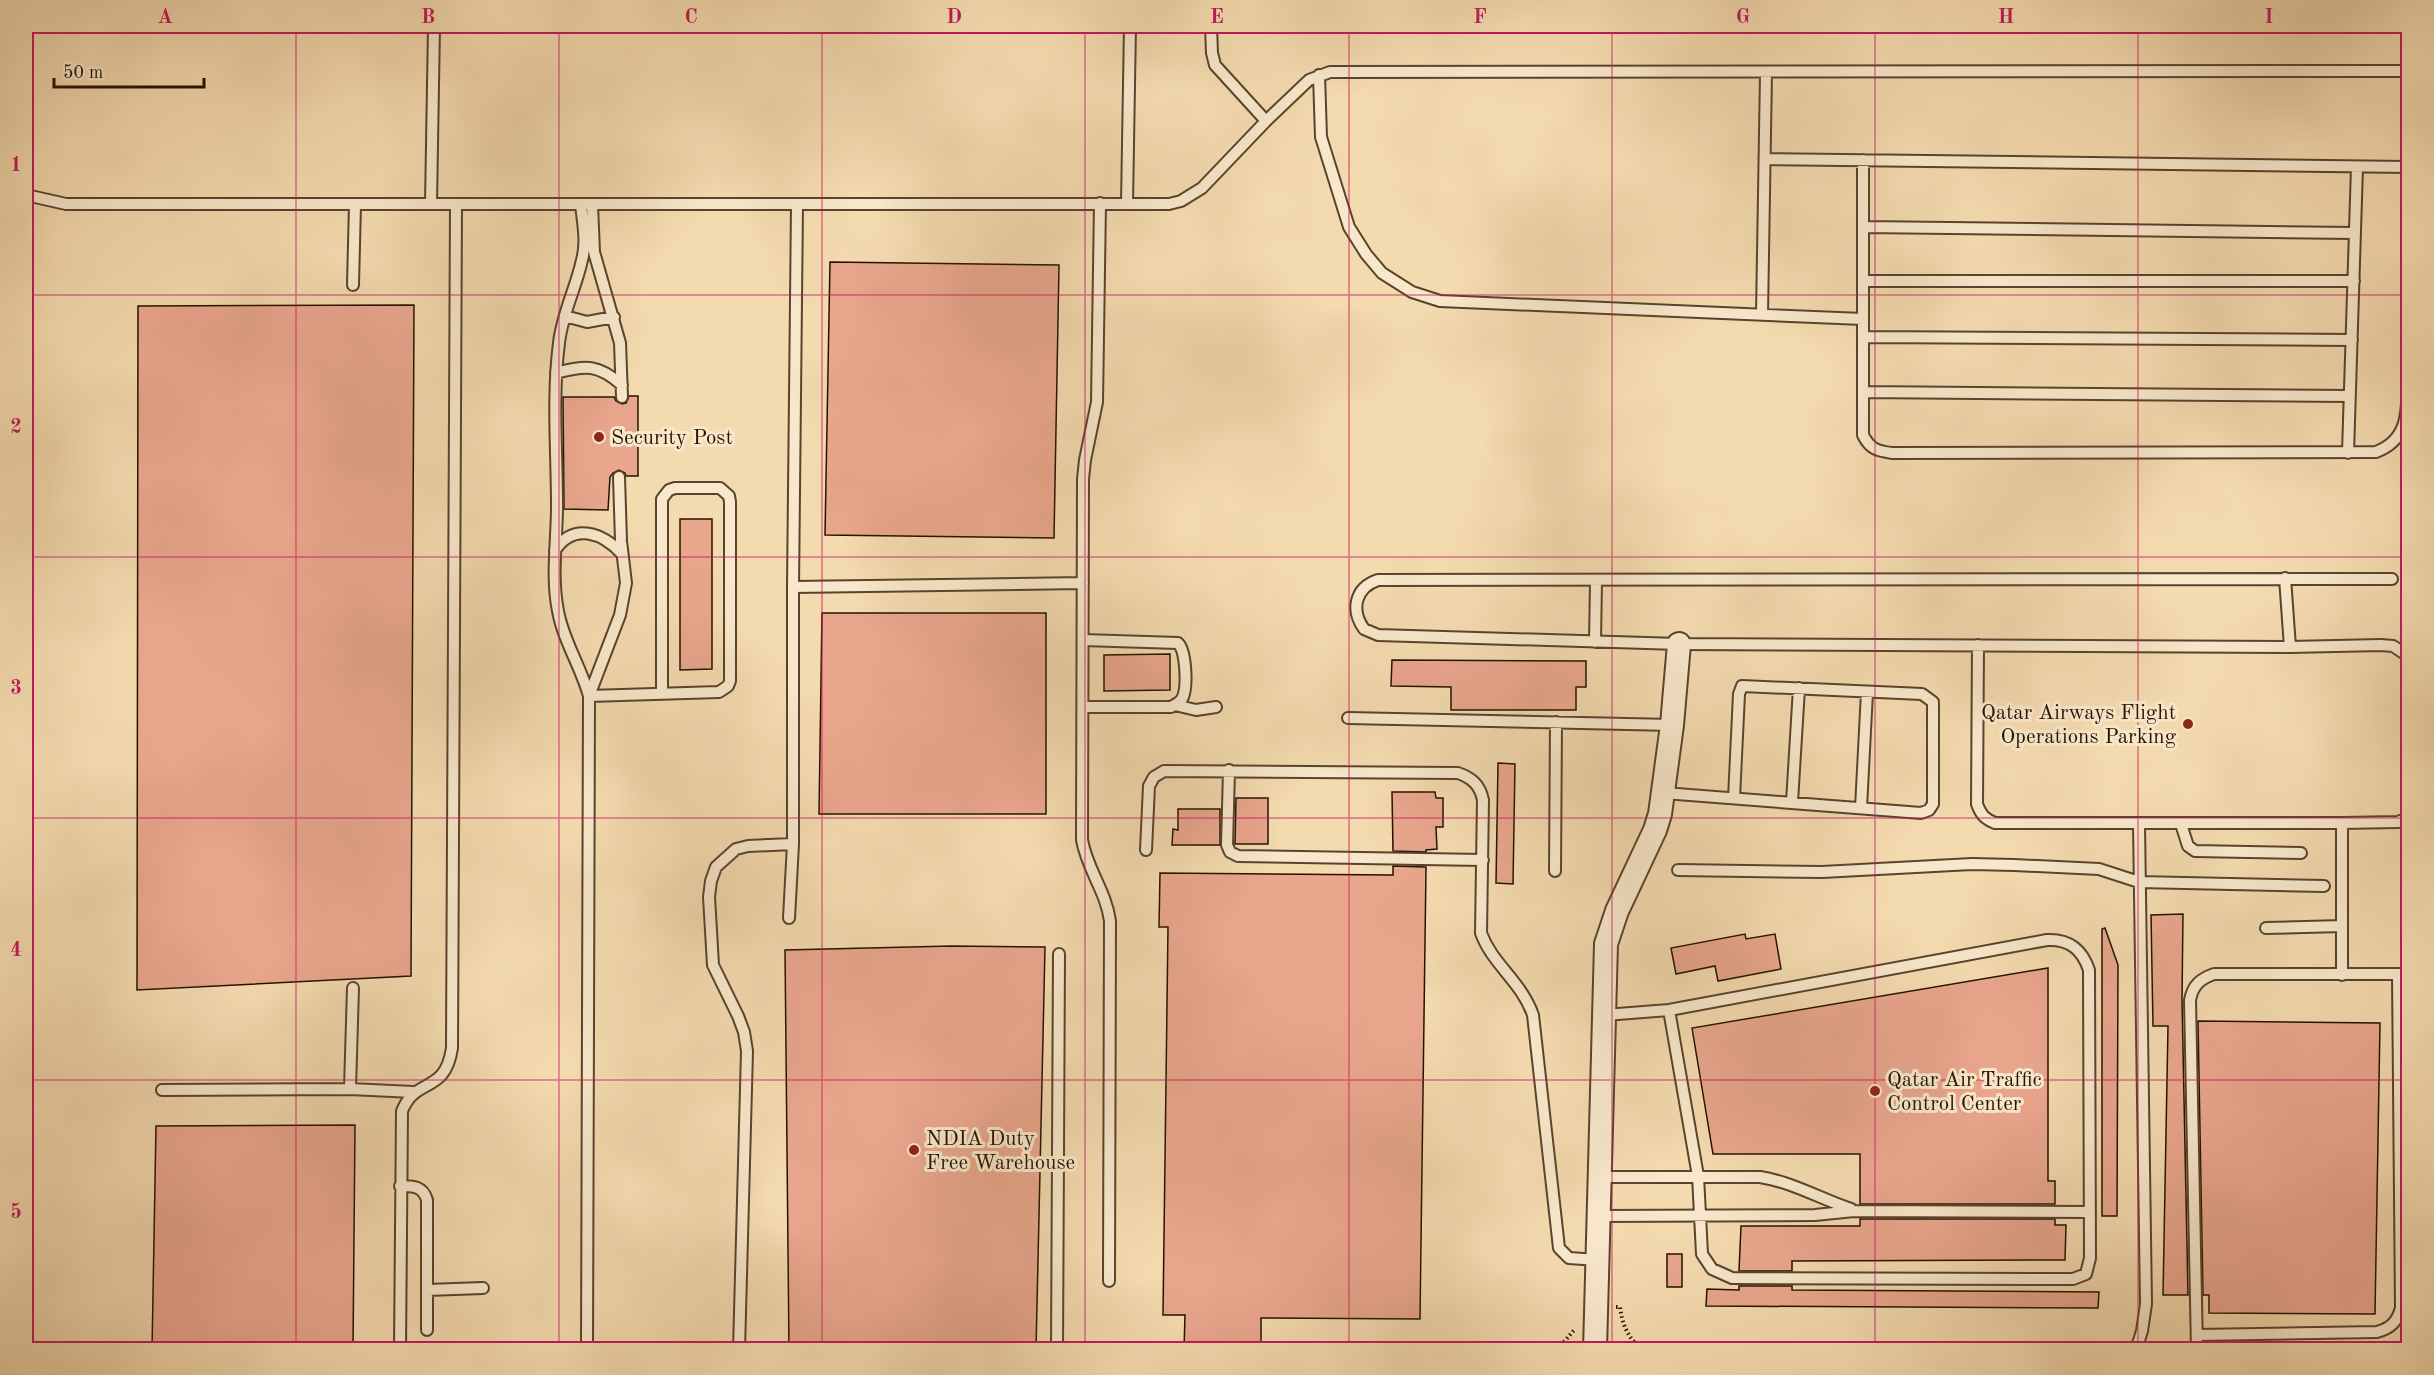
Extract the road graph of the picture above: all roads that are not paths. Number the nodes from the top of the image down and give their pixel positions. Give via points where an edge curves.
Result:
1 (434, 26) edge
2 (1130, 26) edge
3 (1210, 26) edge
4 (2409, 71) edge
5 (1767, 74) junction
6 (1319, 75) junction
7 (1266, 121) junction
8 (1766, 159) junction
9 (1863, 160) junction
10 (2357, 167) junction
11 (2409, 167) edge
12 (26, 195) edge
13 (1100, 203) junction
14 (1127, 203) junction
15 (355, 204) junction
16 (431, 204) junction
17 (456, 204) junction
18 (586, 205) junction
19 (797, 205) junction
20 (1864, 227) junction
21 (2355, 232) junction
22 (1863, 281) junction
23 (2354, 281) junction
24 (353, 285) dead end
25 (1762, 315) junction
26 (565, 316) junction
27 (614, 317) junction
28 (1863, 318) junction
29 (1863, 337) junction
30 (2352, 340) junction
31 (556, 373) junction
32 (2409, 384) edge
33 (622, 385) junction
34 (1863, 392) junction
35 (2350, 396) junction
36 (622, 397) dead end
37 (2348, 453) junction
38 (619, 477) dead end
39 (555, 550) junction
40 (623, 555) junction
41 (2285, 578) junction
42 (2392, 579) dead end
43 (1596, 581) junction
44 (1083, 583) junction
45 (793, 587) junction
46 (1083, 640) junction
47 (1595, 642) junction
48 (1679, 644) junction
49 (1978, 645) junction
50 (2290, 647) junction
51 (2409, 656) edge
52 (1798, 688) junction
53 (662, 692) junction
54 (1867, 692) junction
55 (589, 696) junction
56 (1175, 705) junction
57 (1083, 707) junction
58 (1216, 707) dead end
59 (1348, 718) dead end
60 (1557, 722) junction
61 (1672, 725) junction
62 (1229, 770) junction
63 (1664, 792) junction
64 (1734, 798) junction
65 (1792, 802) junction
66 (1861, 808) junction
67 (2409, 818) edge
68 (2342, 823) junction
69 (2181, 824) junction
70 (2139, 825) junction
71 (793, 844) junction
72 (1146, 850) dead end
73 (2301, 853) dead end
74 (1483, 860) junction
75 (1678, 870) dead end
76 (1555, 872) dead end
77 (2139, 882) junction
78 (2324, 886) dead end
79 (789, 918) dead end
80 (2343, 926) junction
81 (2266, 928) dead end
82 (1059, 954) dead end
83 (2404, 974) edge
84 (2342, 975) junction
85 (353, 988) dead end
86 (1670, 1010) junction
87 (1605, 1015) junction
88 (350, 1089) junction
89 (162, 1090) dead end
90 (413, 1092) junction
91 (1698, 1176) junction
92 (1600, 1177) junction
93 (400, 1186) junction
94 (1854, 1210) junction
95 (2090, 1212) junction
96 (1599, 1216) junction
97 (1700, 1217) junction
98 (1598, 1260) junction
99 (1109, 1281) dead end
100 (483, 1288) dead end
101 (427, 1290) junction
102 (427, 1330) dead end
103 (2197, 1335) junction
104 (1058, 1346) edge
105 (400, 1350) edge
106 (587, 1350) edge
107 (739, 1350) edge
108 (1595, 1350) edge
109 (2136, 1350) edge
110 (2196, 1350) edge

1 - 16 lane
2 - 14 lane
3 - 7 lane via 1215,65
4 - 5 lane
5 - 6 lane
5 - 8 lane
6 - 7 lane
6 - 25 lane via 1321,137 1349,227 1382,273 1412,292 1440,301
7 - 14 lane via 1192,196 1169,204
8 - 9 lane
8 - 25 lane
9 - 10 lane
9 - 20 lane
10 - 11 lane
10 - 21 lane
12 - 15 lane via 66,204
13 - 14 lane
13 - 19 lane
13 - 44 lane via 1097,402 1084,460
15 - 16 lane
15 - 24 lane
16 - 17 lane
17 - 18 lane
17 - 90 lane via 452,1048 445,1072
18 - 19 lane
18 - 26 lane via 584,252
18 - 27 lane via 594,252
19 - 45 lane
20 - 21 lane
20 - 22 lane
21 - 23 lane
22 - 23 lane
22 - 28 lane
23 - 30 lane
25 - 28 lane
26 - 27 lane via 587,322
26 - 31 lane
27 - 33 lane
28 - 29 lane
29 - 30 lane
29 - 34 lane
30 - 35 lane
31 - 33 lane via 600,369
31 - 39 lane
32 - 37 lane via 2407,418 2394,441 2376,452
33 - 36 lane
34 - 35 lane
34 - 37 lane via 1863,435 1877,451 1892,453
35 - 37 lane
38 - 40 lane
39 - 40 lane via 567,537 589,533 608,540
39 - 55 lane via 558,612
40 - 55 lane via 626,583 620,615
41 - 42 lane
41 - 43 lane
41 - 50 lane
43 - 47 lane
43 - 47 lane via 1378,580 1364,587 1356,604 1359,622 1377,635
44 - 45 lane
44 - 46 lane
45 - 71 lane
46 - 56 lane via 1178,643 1184,654 1184,690
46 - 57 lane
47 - 48 lane
48 - 49 lane
48 - 61 street
49 - 50 lane
49 - 70 lane via 1977,804 1981,814 1995,824
50 - 51 lane via 2381,645 2392,646
52 - 54 lane
52 - 64 lane via 1740,689
52 - 65 lane
53 - 53 lane via 719,692 730,681 730,502 720,488 675,488 662,500
53 - 55 lane
54 - 66 lane
54 - 66 lane via 1922,694 1931,698 1933,804 1921,813
55 - 106 lane
56 - 57 lane
56 - 58 lane via 1196,710
57 - 99 lane via 1082,840 1087,861 1106,900 1110,921
59 - 60 lane
60 - 61 lane
60 - 76 lane
61 - 63 street
62 - 72 lane via 1170,770 1154,777 1149,786
62 - 74 lane via 1458,773 1478,785 1483,800
62 - 74 lane via 1227,845 1238,856
63 - 64 lane
63 - 87 street via 1655,830 1608,933
64 - 65 lane
65 - 66 lane
67 - 68 lane via 2398,822
68 - 69 lane
68 - 80 lane
69 - 70 lane
69 - 73 lane via 2188,846 2194,851
70 - 77 lane
71 - 79 lane
71 - 107 lane via 736,849 716,867 709,897 712,965 738,1016 747,1051
74 - 98 lane via 1481,933 1495,958 1522,990 1533,1015 1559,1248 1569,1258
75 - 77 lane via 1822,872 2014,865 2099,869
77 - 78 lane
77 - 109 lane via 2146,1304
80 - 81 lane
80 - 84 lane
82 - 104 lane
83 - 84 lane
83 - 103 lane via 2399,1317 2377,1332
84 - 103 lane via 2214,974 2192,990
85 - 88 lane
86 - 87 lane
86 - 91 lane
86 - 95 lane via 2047,940 2069,943 2079,950 2089,970
87 - 92 street
88 - 89 lane
88 - 90 lane
90 - 93 lane via 402,1111
91 - 92 lane
91 - 94 lane via 1772,1179
91 - 97 lane
92 - 96 street
93 - 101 lane via 417,1186 427,1200
93 - 105 lane
94 - 95 lane
94 - 97 lane via 1815,1215
95 - 97 lane via 2089,1266 2086,1274 2073,1279 1732,1278 1720,1275 1705,1261
96 - 97 lane
96 - 98 street
98 - 108 street
100 - 101 lane
101 - 102 lane
103 - 110 lane

